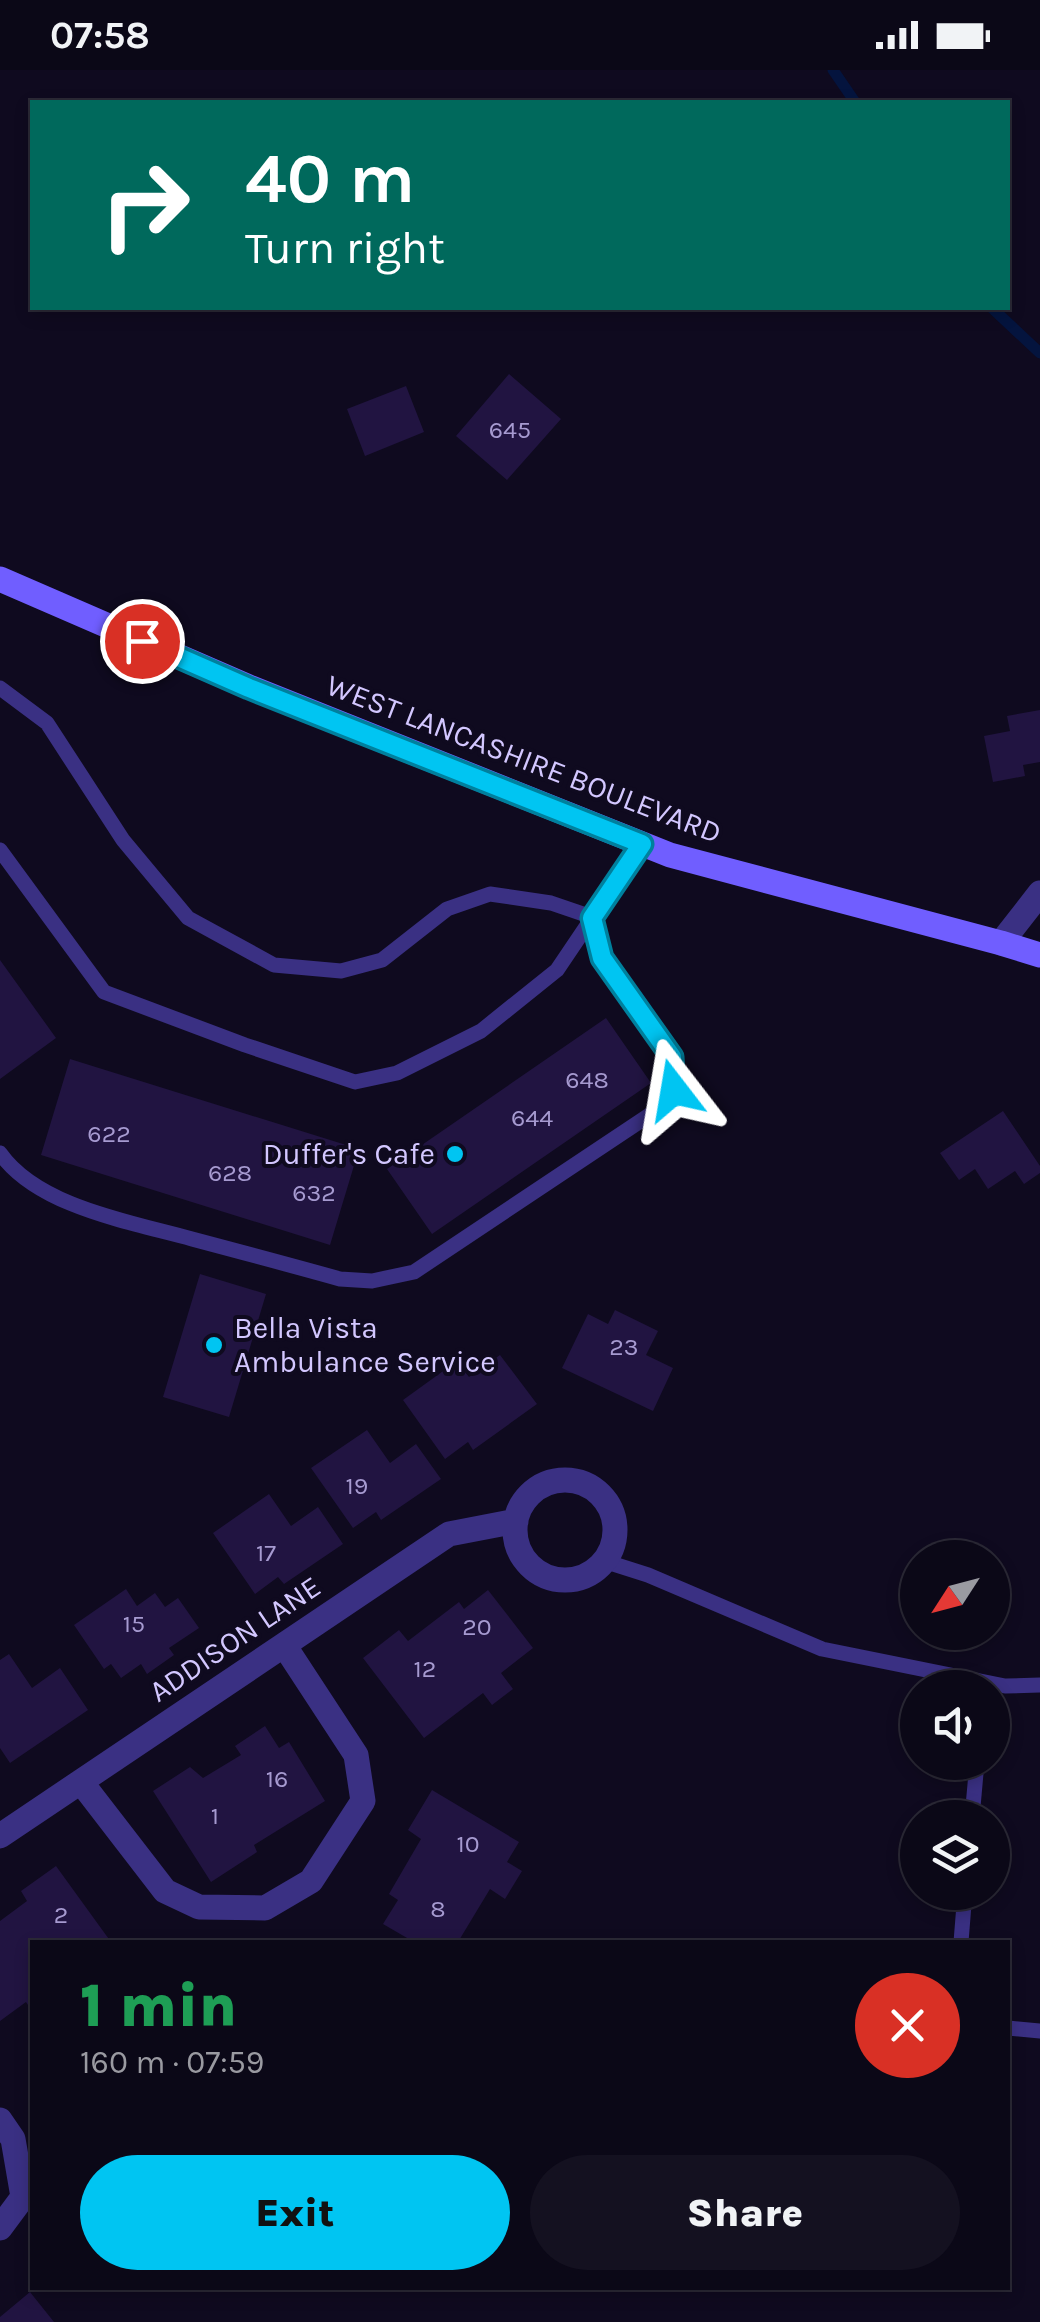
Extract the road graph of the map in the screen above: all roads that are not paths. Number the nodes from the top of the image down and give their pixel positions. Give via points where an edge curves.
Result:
1 (0, 579) edge
2 (0, 688) edge
3 (642, 844) junction
4 (0, 850) edge
5 (1040, 893) edge
6 (592, 918) junction
7 (1002, 942) junction
8 (1040, 955) edge
9 (0, 1153) edge
10 (516, 1521) junction
11 (604, 1561) junction
12 (284, 1645) junction
13 (919, 1670) edge
14 (1040, 1685) edge
15 (1010, 1686) edge
16 (81, 1782) junction
17 (0, 1836) edge
18 (964, 1910) edge
19 (961, 1940) edge
20 (1010, 2028) edge
21 (1040, 2032) edge
22 (0, 2120) edge
23 (0, 2228) edge

1 - 3 main road, WEST LANCASHIRE BOULEVARD via 249,688
2 - 6 lane via 47,723 123,840 188,918 274,965 341,971 382,960 447,909 490,894
3 - 6 lane
3 - 7 main road, WEST LANCASHIRE BOULEVARD
4 - 6 lane via 104,992 355,1082 397,1074 480,1031 557,970
5 - 7 street
6 - 9 lane via 602,958 672,1057 674,1090 660,1108 414,1272 372,1281 340,1279 82,1209 28,1181
7 - 8 main road, WEST LANCASHIRE BOULEVARD
10 - 11 street via 521,1553 545,1576 577,1578
10 - 11 street via 532,1492 562,1479 578,1481 605,1499 612,1514 615,1530
10 - 12 street, ADDISON LANE via 449,1534
11 - 13 lane via 822,1649
12 - 16 street, ADDISON LANE
12 - 16 street via 356,1755 363,1801 311,1881 265,1908 198,1907 165,1891
14 - 15 lane
16 - 17 street, ADDISON LANE
18 - 19 lane
20 - 21 lane
22 - 23 street via 13,2138 24,2197

